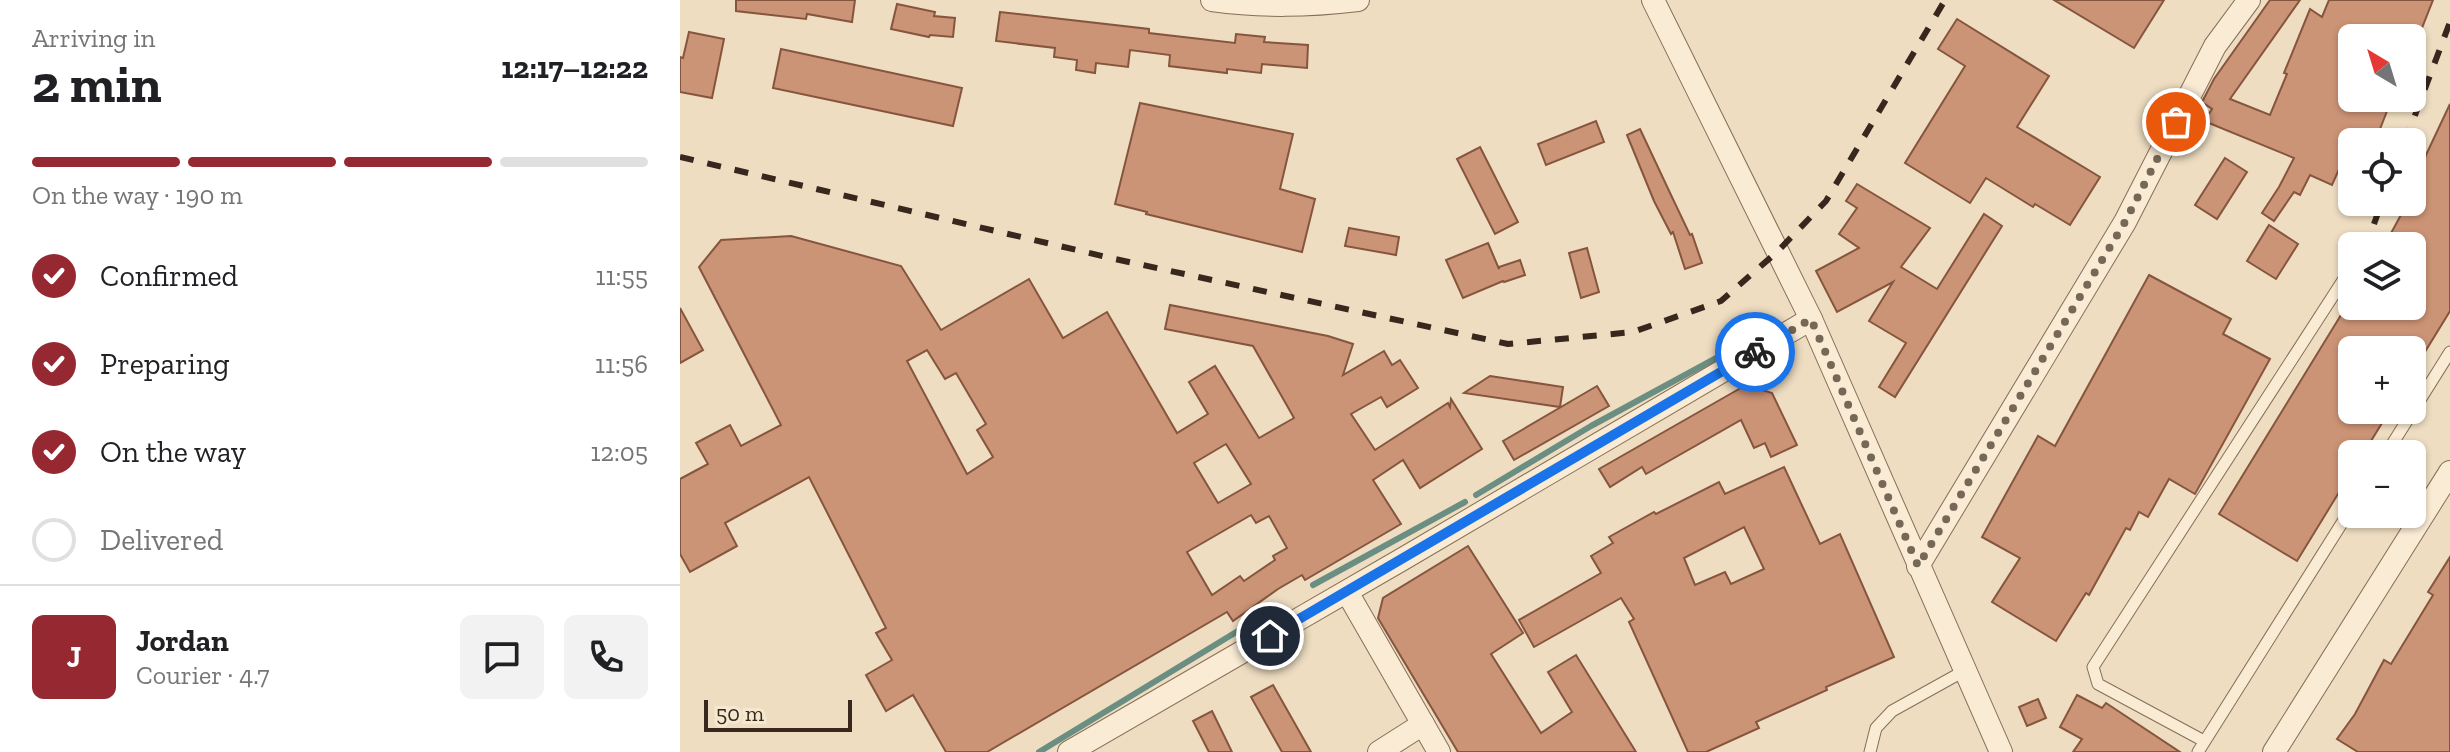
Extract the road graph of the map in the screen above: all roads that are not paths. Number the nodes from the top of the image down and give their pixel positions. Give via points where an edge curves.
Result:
1 (1212, 0) edge
2 (1358, 0) edge
3 (1653, 0) edge
4 (2249, 0) edge
5 (2338, 288) edge
6 (1811, 319) junction
7 (2450, 352) edge
8 (2395, 440) edge
9 (2450, 472) edge
10 (2339, 528) edge
11 (1918, 566) junction
12 (1347, 592) junction
13 (1964, 671) junction
14 (1423, 724) junction
15 (2201, 747) edge
16 (1069, 752) edge
17 (1379, 752) edge
18 (1439, 752) edge
19 (1870, 752) edge
20 (2001, 752) edge
21 (2274, 752) edge

1 - 2 street via 1300,7
3 - 6 street
4 - 11 street via 2215,46 2125,222
5 - 15 lane via 2093,667 2098,684
6 - 11 street
6 - 12 street
7 - 8 lane
9 - 21 street
10 - 15 lane
11 - 13 street
12 - 14 street
12 - 16 street
13 - 19 lane via 1892,711 1876,728
13 - 20 street
14 - 17 street
14 - 18 street

